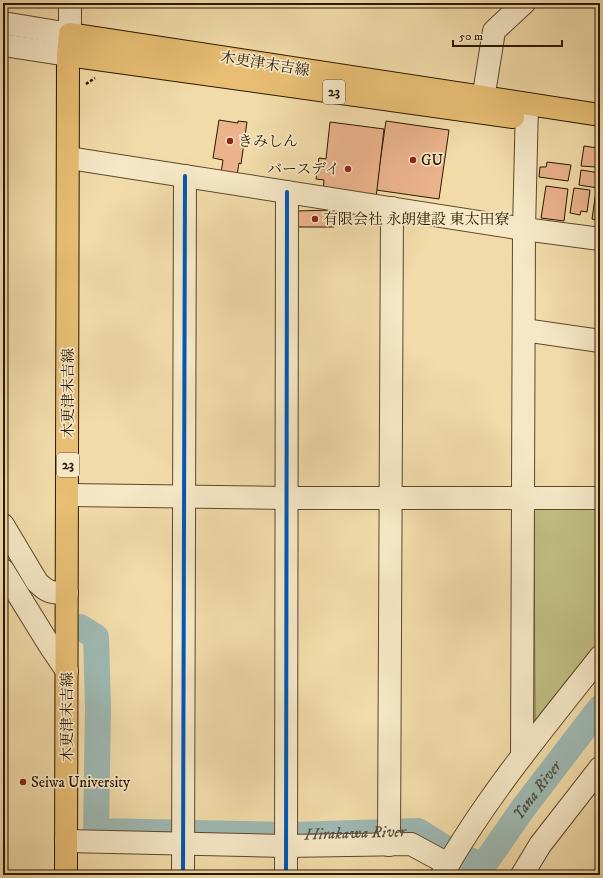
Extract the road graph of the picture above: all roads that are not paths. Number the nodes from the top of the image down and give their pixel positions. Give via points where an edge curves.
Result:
1 (70, 3) edge
2 (524, 3) edge
3 (3, 23) edge
4 (69, 44) junction
5 (3, 45) edge
6 (483, 105) junction
7 (527, 111) junction
8 (600, 114) edge
9 (600, 130) edge
10 (69, 158) junction
11 (185, 176) junction
12 (286, 192) junction
13 (392, 208) junction
14 (524, 229) junction
15 (600, 239) edge
16 (524, 330) junction
17 (600, 341) edge
18 (68, 495) junction
19 (185, 497) junction
20 (286, 498) junction
21 (390, 498) junction
22 (600, 498) edge
23 (523, 499) junction
24 (3, 525) edge
25 (3, 570) edge
26 (67, 593) junction
27 (600, 657) edge
28 (67, 671) junction
29 (522, 756) junction
30 (600, 768) edge
31 (184, 835) junction
32 (286, 837) junction
33 (389, 837) junction
34 (66, 841) junction
35 (450, 861) edge
36 (66, 875) edge
37 (183, 875) edge
38 (286, 875) edge
39 (522, 875) edge

1 - 4 street
2 - 6 street via 494,31
3 - 4 street
4 - 5 street
4 - 6 main road, 木更津末吉線 / 23
4 - 10 main road, 木更津末吉線 / 23
6 - 7 main road, 木更津末吉線 / 23
7 - 8 main road, 木更津末吉線 / 23
7 - 9 main road, 木更津末吉線 / 23
7 - 14 street
10 - 11 street
10 - 18 main road, 木更津末吉線 / 23
11 - 12 street
11 - 19 street
12 - 13 street
12 - 20 street
13 - 14 street
13 - 21 street
14 - 15 street
14 - 16 street
16 - 17 street
16 - 23 street
18 - 19 street
18 - 26 main road, 木更津末吉線 / 23
19 - 20 street
19 - 31 street
20 - 21 street
20 - 32 street
21 - 23 street
21 - 33 street
22 - 23 street
23 - 29 street
24 - 26 street via 37,582 52,593
25 - 28 street
26 - 28 main road, 木更津末吉線 / 23
27 - 29 street
28 - 34 main road, 木更津末吉線 / 23
29 - 35 street via 478,815
30 - 39 street via 540,845
31 - 32 street
31 - 34 street
31 - 37 street
32 - 33 street
32 - 38 street
33 - 35 street
34 - 36 main road, 木更津末吉線 / 23

